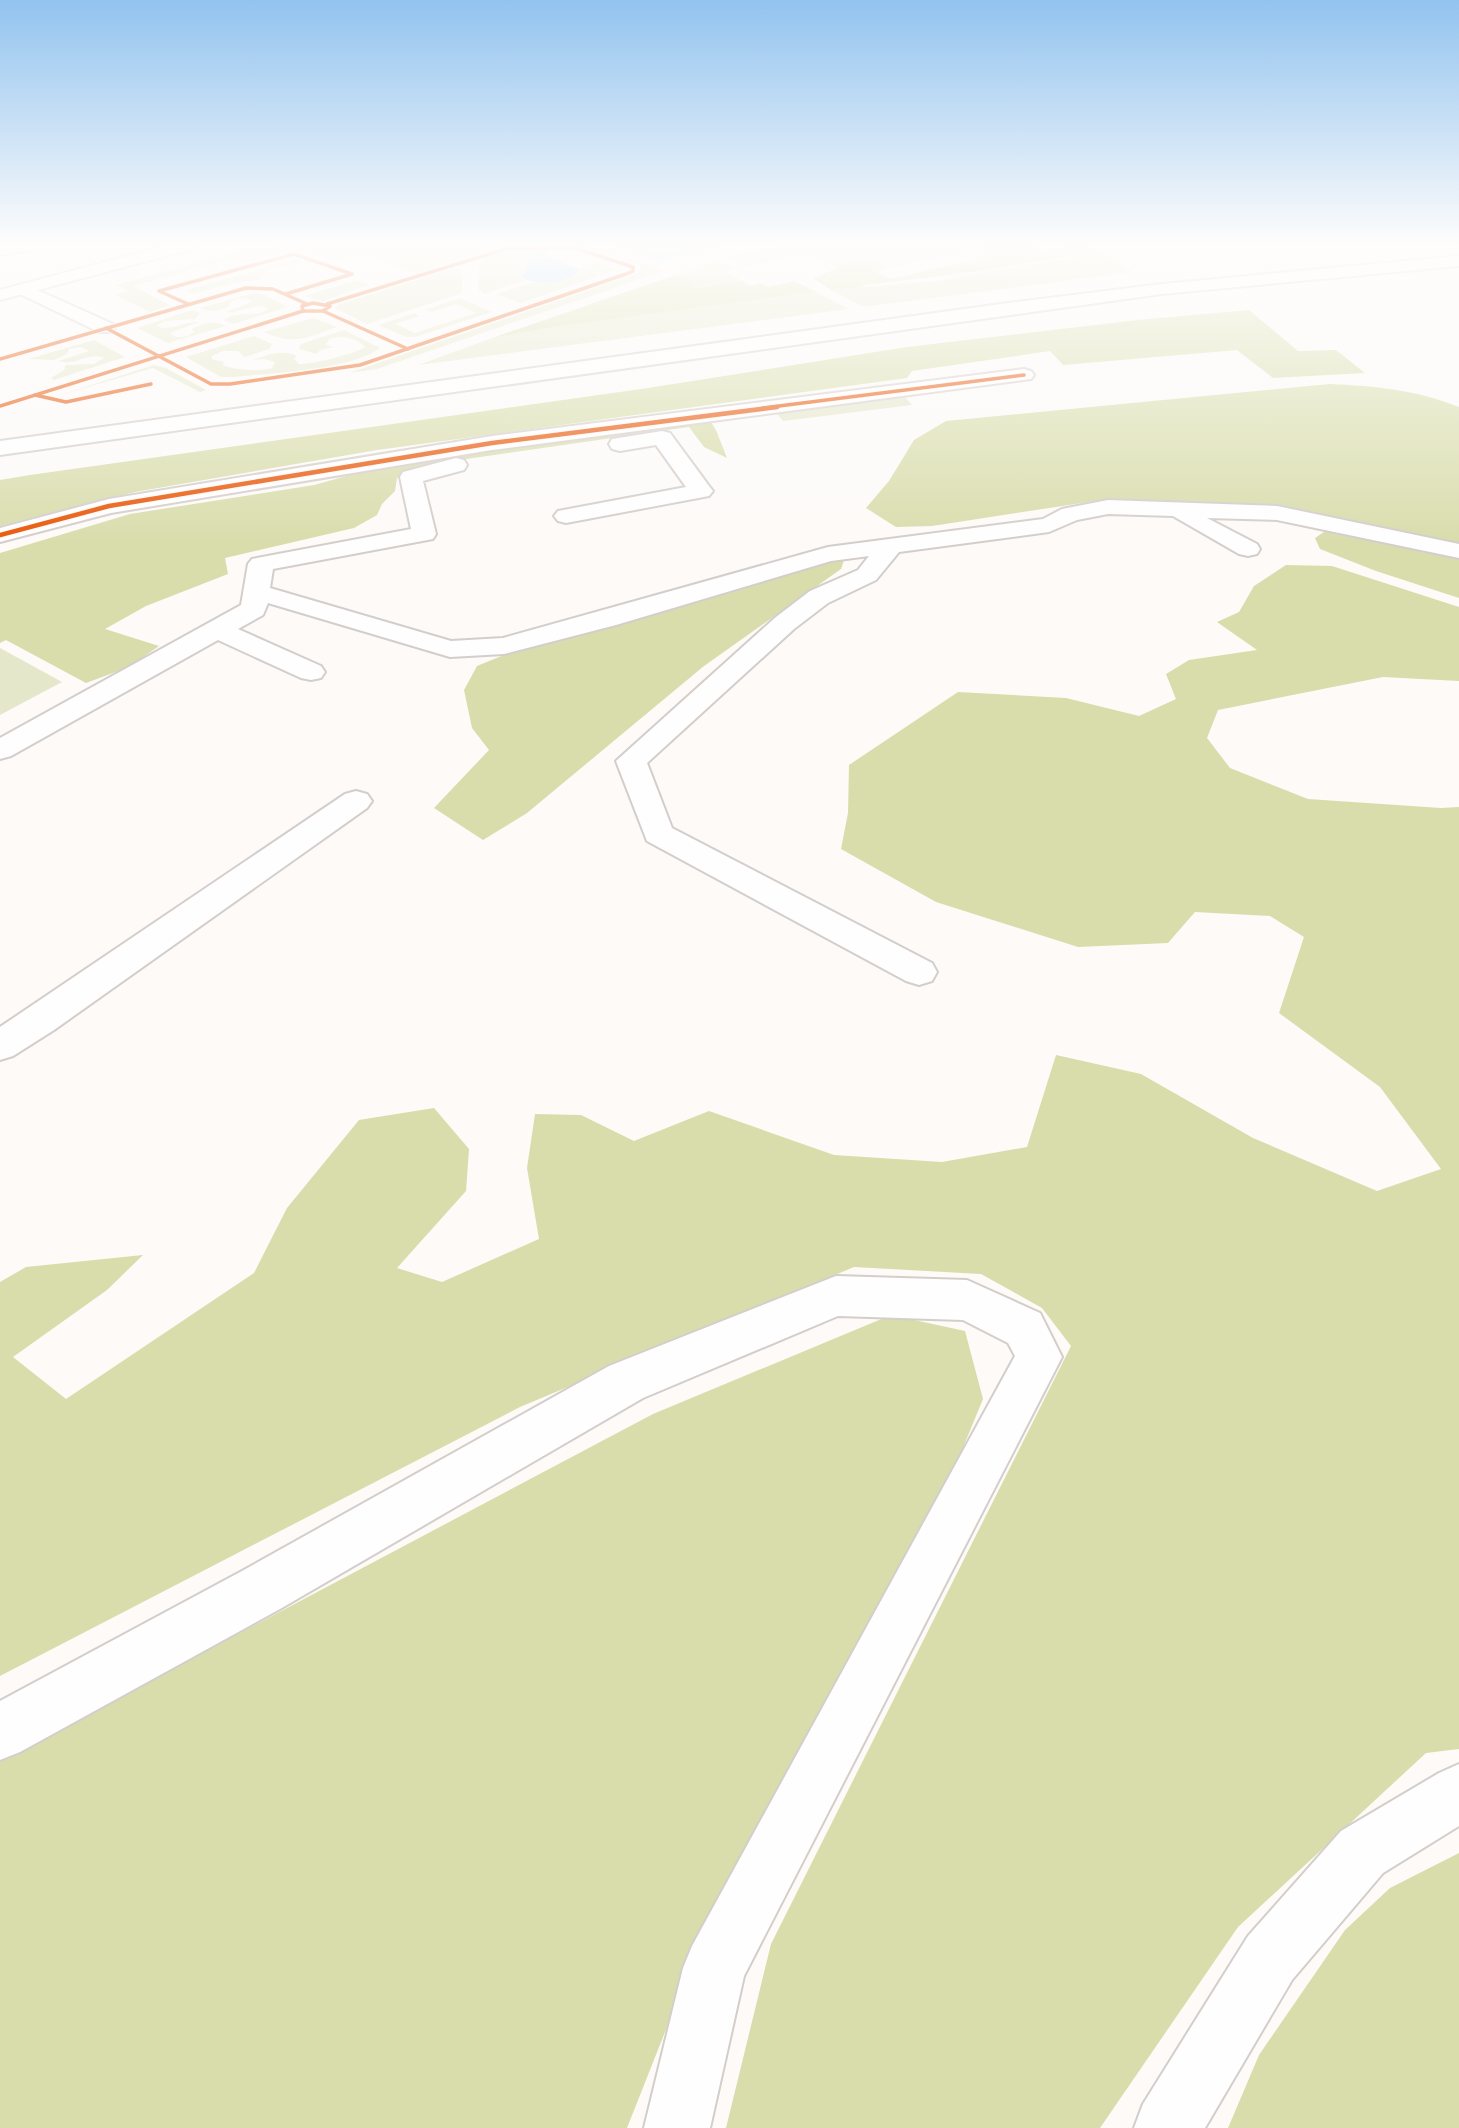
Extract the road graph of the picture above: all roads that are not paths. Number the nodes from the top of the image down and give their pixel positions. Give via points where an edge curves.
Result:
1 (751, 344) edge
2 (1024, 375) dead end
3 (926, 387) junction
4 (744, 432) dead end
5 (0, 448) edge
6 (1177, 511) junction
7 (566, 516) dead end
8 (0, 536) edge
9 (891, 546) junction
10 (1248, 549) dead end
11 (1459, 551) edge
12 (257, 592) junction
13 (218, 630) junction
14 (311, 672) dead end
15 (0, 750) edge
16 (356, 801) dead end
17 (919, 972) dead end
18 (0, 1046) edge
19 (0, 1732) edge
20 (1459, 1793) edge
21 (677, 2128) edge
22 (1167, 2128) edge

1 - 5 main road
2 - 3 main road
3 - 4 main road via 941,404
3 - 8 main road via 291,474 109,506
6 - 9 main road via 1108,507 1070,514 1049,525
6 - 10 main road
6 - 11 main road via 1277,513
7 - 12 main road via 701,491 662,438 444,467 411,477 424,534 261,564
9 - 12 main road via 828,554 504,646 450,649
9 - 17 main road via 867,575 819,597 785,623 631,761 658,834
12 - 13 main road via 254,609
13 - 14 main road
13 - 15 main road
16 - 18 main road
19 - 21 main road via 261,1590 625,1382 836,1296 967,1300 1024,1328 1039,1357 714,1968
20 - 22 main road via 1362,1852 1269,1958

